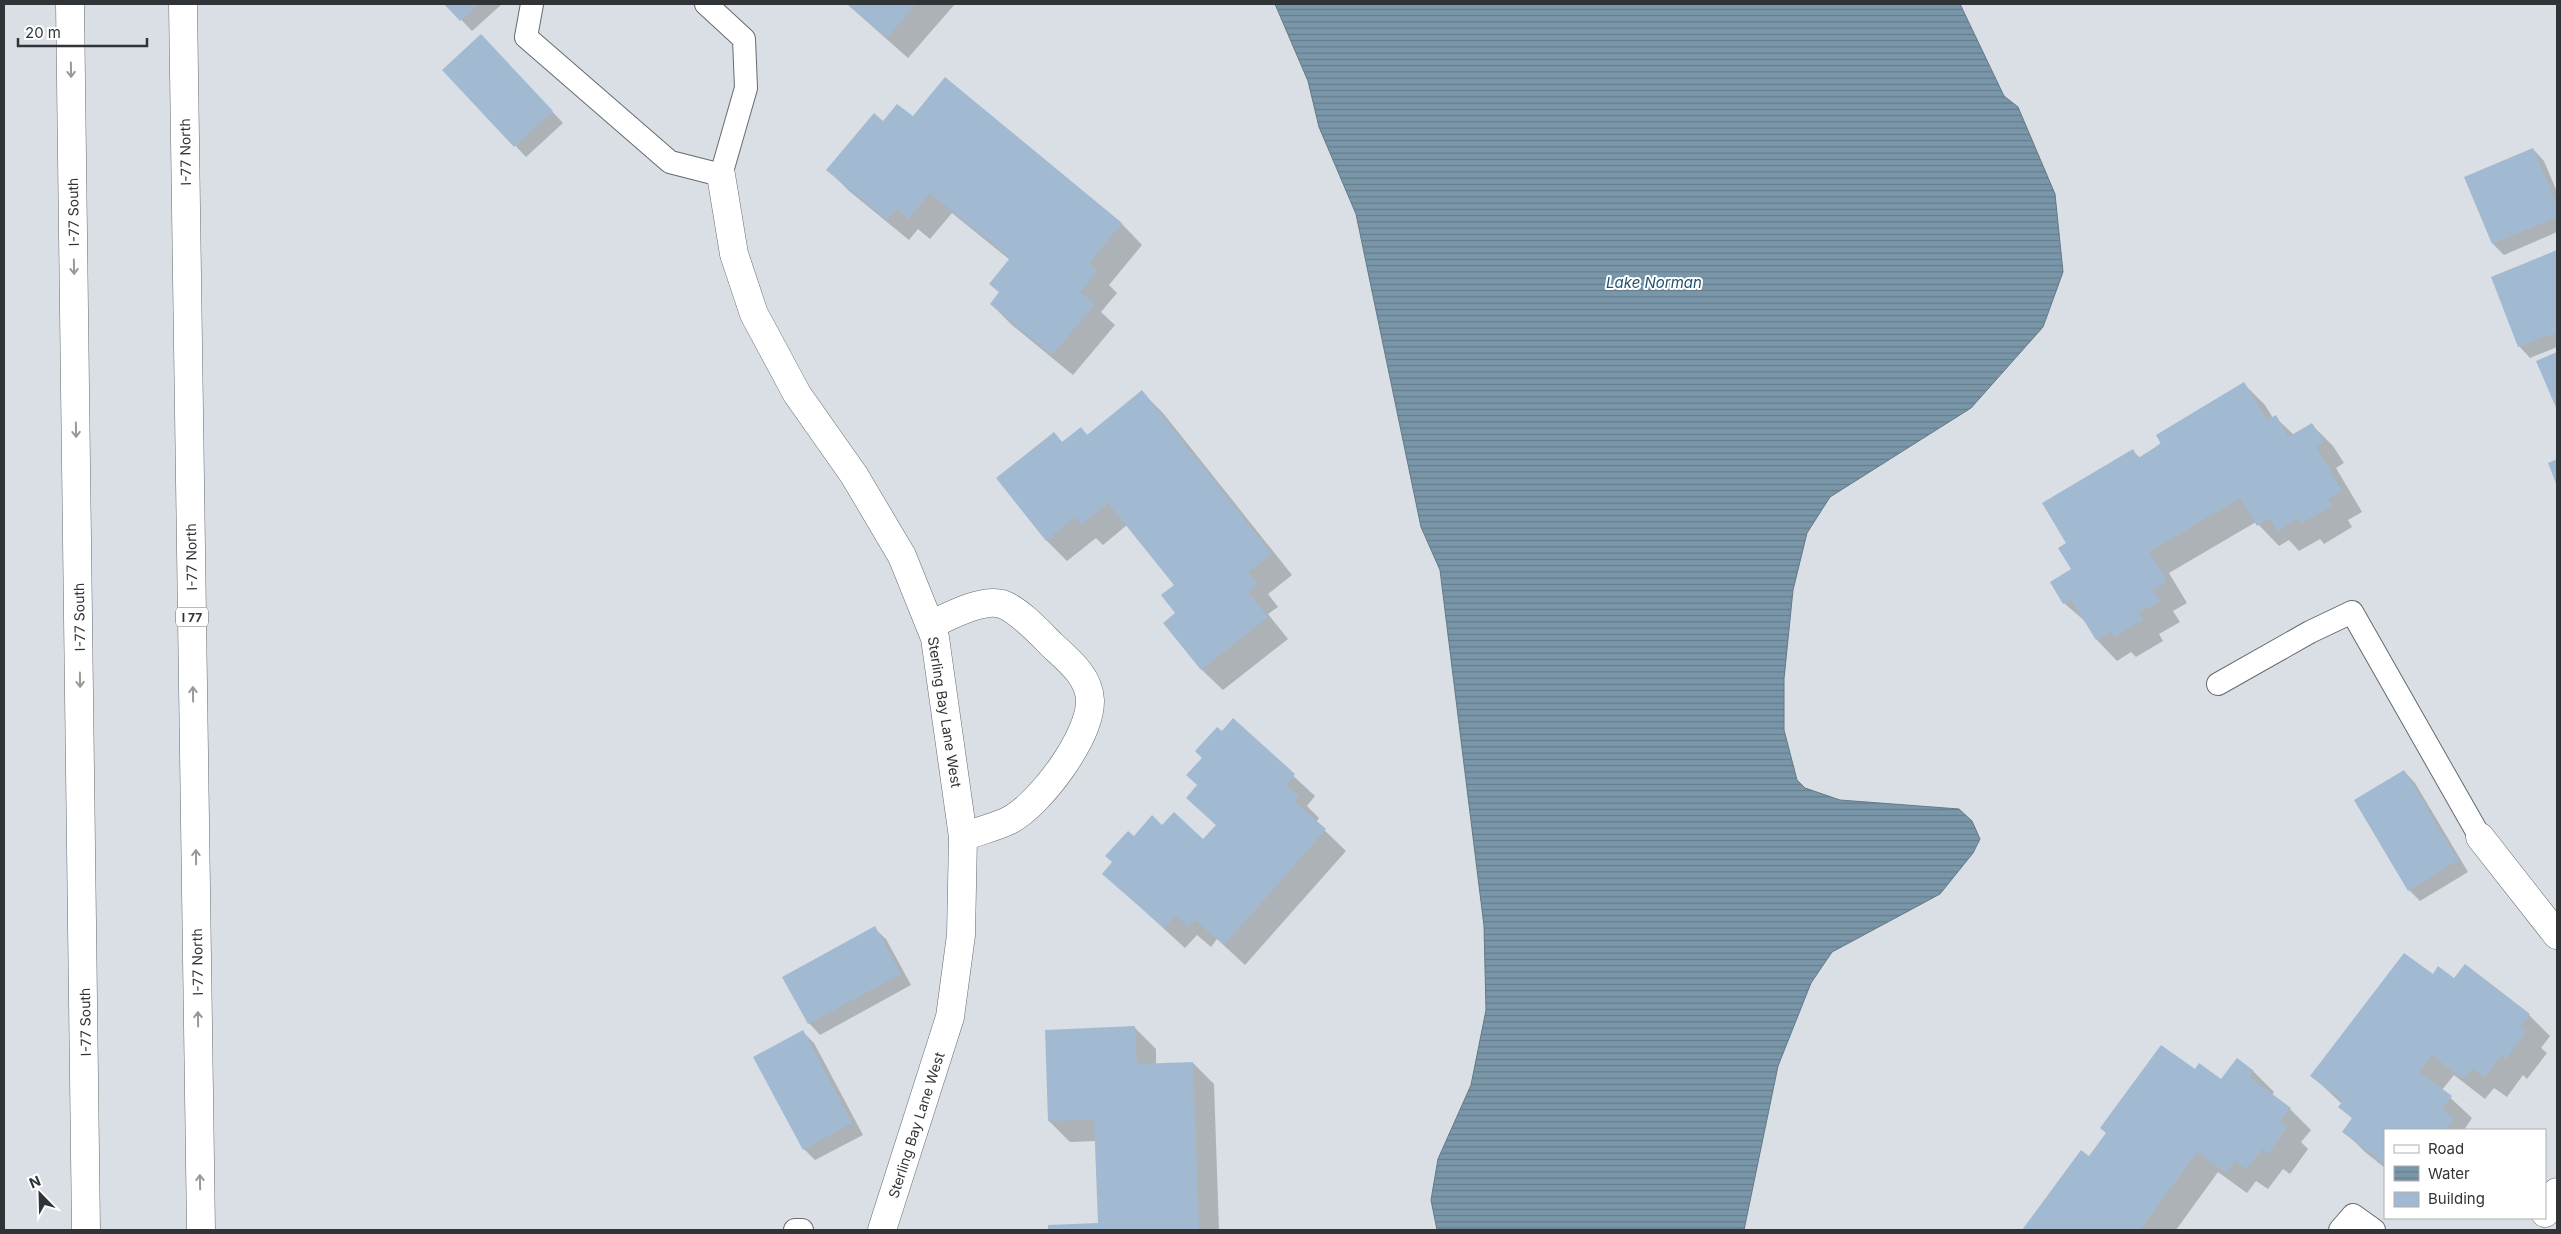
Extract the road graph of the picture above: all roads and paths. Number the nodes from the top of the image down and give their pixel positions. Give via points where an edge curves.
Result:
1 (70, 4) edge
2 (183, 4) edge
3 (532, 4) edge
4 (706, 4) edge
5 (720, 175) junction
6 (930, 624) junction
7 (2218, 684) dead end
8 (963, 836) junction
9 (2480, 837) joint
10 (2557, 935) edge
11 (2557, 1192) edge
12 (2546, 1211) edge
13 (2540, 1219) edge
14 (86, 1230) edge
15 (201, 1230) edge
16 (795, 1230) edge
17 (802, 1230) edge
18 (882, 1230) edge
19 (2340, 1230) edge
20 (2374, 1230) edge
21 (2532, 1230) edge

1 -> 14 main road, I-77 South
15 -> 2 main road, I-77 North / I 77
3 - 5 lane via 526,37 670,162
4 - 5 lane via 744,39 746,88
5 - 6 main road, Sterling Bay Lane West via 734,254 754,314 797,394 854,475 902,556
6 - 8 main road, Sterling Bay Lane West via 935,638
6 - 8 main road via 978,605 1002,604 1028,622 1079,670 1090,699 1085,728 1065,762 1033,803 1010,820
7 - 9 lane via 2352,612
8 - 18 main road, Sterling Bay Lane West via 961,935 950,1017
9 - 10 main road
11 - 12 main road
13 - 21 main road
16 - 17 lane
19 - 20 lane via 2353,1215

